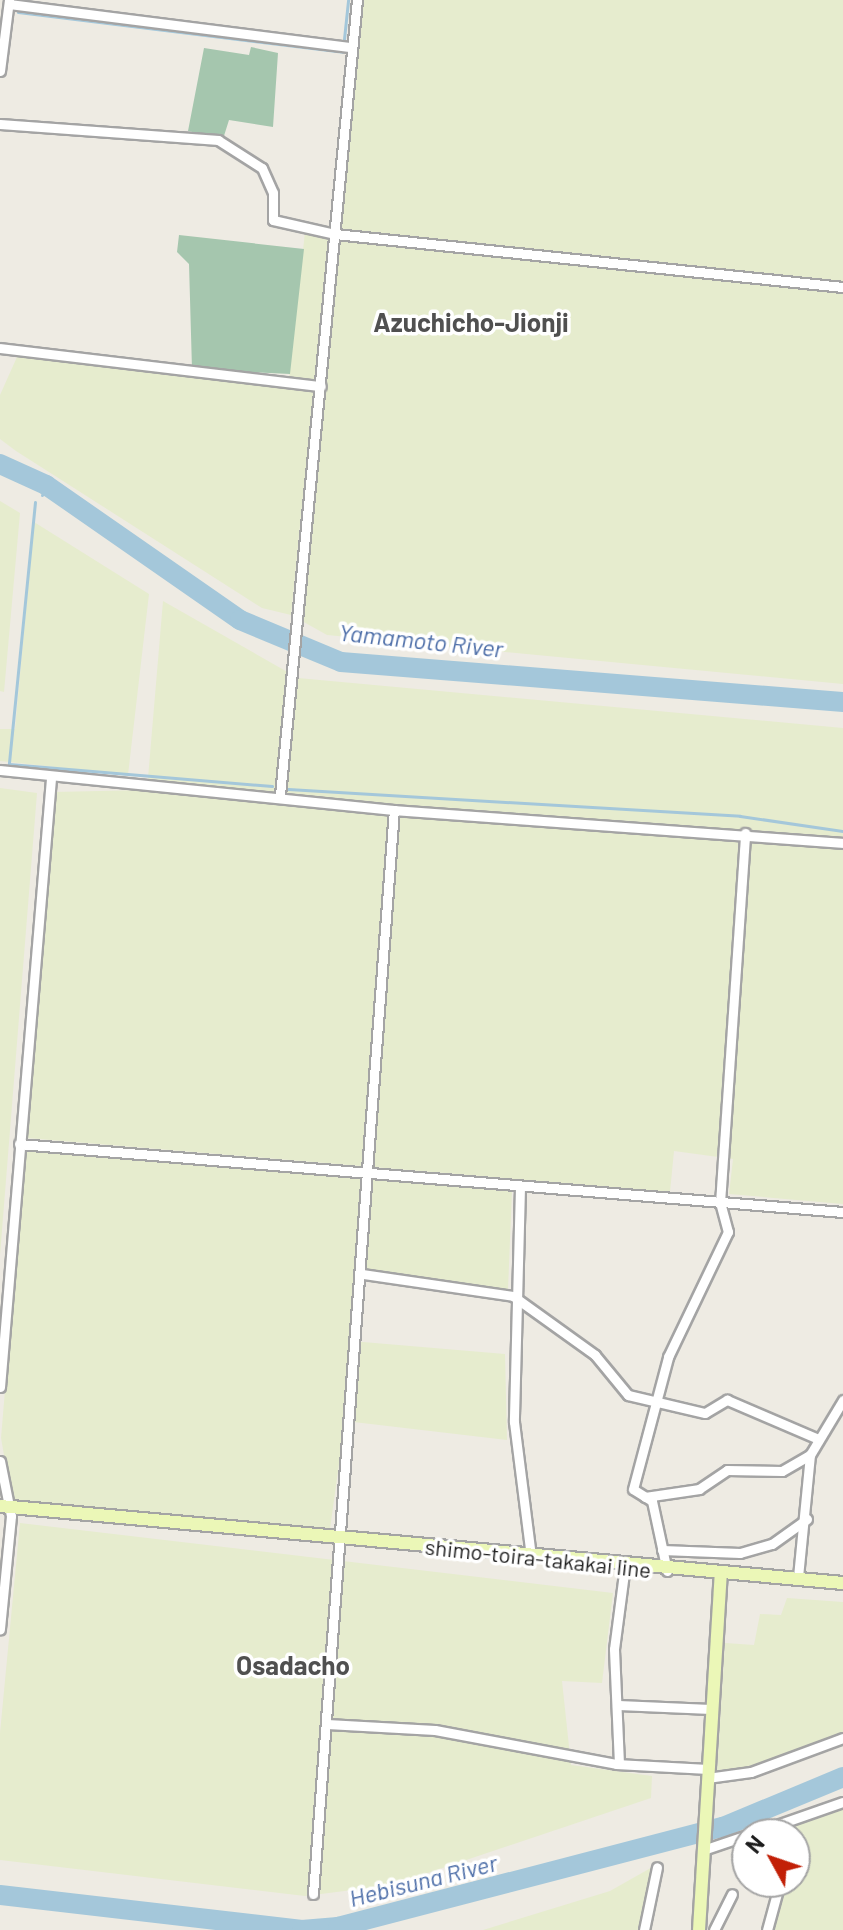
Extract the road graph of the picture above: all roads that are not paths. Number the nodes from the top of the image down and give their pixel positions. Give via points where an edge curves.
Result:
1 (357, 0) edge
2 (9, 2) edge
3 (349, 47) junction
4 (0, 71) edge
5 (0, 124) edge
6 (335, 234) junction
7 (843, 287) edge
8 (0, 348) edge
9 (321, 386) junction
10 (0, 770) edge
11 (51, 779) junction
12 (280, 795) junction
13 (394, 810) junction
14 (745, 833) junction
15 (843, 843) edge
16 (19, 1144) junction
17 (368, 1171) junction
18 (520, 1187) junction
19 (720, 1203) junction
20 (843, 1212) edge
21 (363, 1274) junction
22 (513, 1296) junction
23 (0, 1387) edge
24 (654, 1400) junction
25 (843, 1400) edge
26 (816, 1438) junction
27 (810, 1455) junction
28 (0, 1461) edge
29 (645, 1497) junction
30 (5, 1507) edge
31 (807, 1519) junction
32 (344, 1538) junction
33 (662, 1550) junction
34 (740, 1553) junction
35 (531, 1556) junction
36 (625, 1566) junction
37 (667, 1571) junction
38 (721, 1574) junction
39 (798, 1577) junction
40 (843, 1583) edge
41 (0, 1629) edge
42 (617, 1705) junction
43 (712, 1709) junction
44 (327, 1724) junction
45 (843, 1738) edge
46 (619, 1764) junction
47 (708, 1774) junction
48 (843, 1802) edge
49 (806, 1818) edge
50 (731, 1841) edge
51 (703, 1850) junction
52 (657, 1867) dead end
53 (313, 1894) dead end
54 (731, 1896) edge
55 (776, 1898) edge
56 (644, 1930) edge
57 (699, 1930) edge
58 (714, 1930) edge
59 (767, 1930) edge

1 - 3 street
2 - 3 street
2 - 4 street
3 - 6 street
5 - 6 street via 218,140 262,168 273,193 273,220
6 - 7 street
6 - 9 street
8 - 9 street
9 - 12 street
10 - 11 street
11 - 12 street
11 - 16 street
12 - 13 street
13 - 14 street
13 - 17 street
14 - 15 street
14 - 19 street
16 - 17 street
16 - 23 street
17 - 18 street
17 - 21 street
18 - 19 street
18 - 22 street
19 - 20 street
19 - 24 street via 728,1232 722,1257 691,1300
21 - 22 street
21 - 32 street
22 - 24 street via 595,1355 628,1395
22 - 35 street via 514,1422
24 - 26 street via 705,1413 727,1400
24 - 29 street via 633,1489
25 - 26 street
26 - 27 street
27 - 29 street via 782,1471 727,1470 699,1489
27 - 31 street
28 - 30 street
29 - 33 street
30 - 32 main road, shimo-toira-takakai line
30 - 41 street
31 - 34 street via 772,1544
31 - 39 street
32 - 35 main road, shimo-toira-takakai line
32 - 44 street
33 - 34 street
33 - 37 street
34 - 38 street
35 - 36 main road, shimo-toira-takakai line
36 - 37 main road, shimo-toira-takakai line
36 - 42 street via 614,1649
37 - 38 main road, shimo-toira-takakai line
38 - 39 main road, shimo-toira-takakai line
38 - 43 main road
39 - 40 main road, shimo-toira-takakai line
42 - 43 street
42 - 46 street
43 - 47 main road
44 - 46 street via 435,1730
44 - 53 street
45 - 47 street via 751,1772
46 - 47 street
47 - 51 main road
48 - 49 street
50 - 51 street
51 - 57 main road
52 - 56 street
54 - 58 street
55 - 59 street

